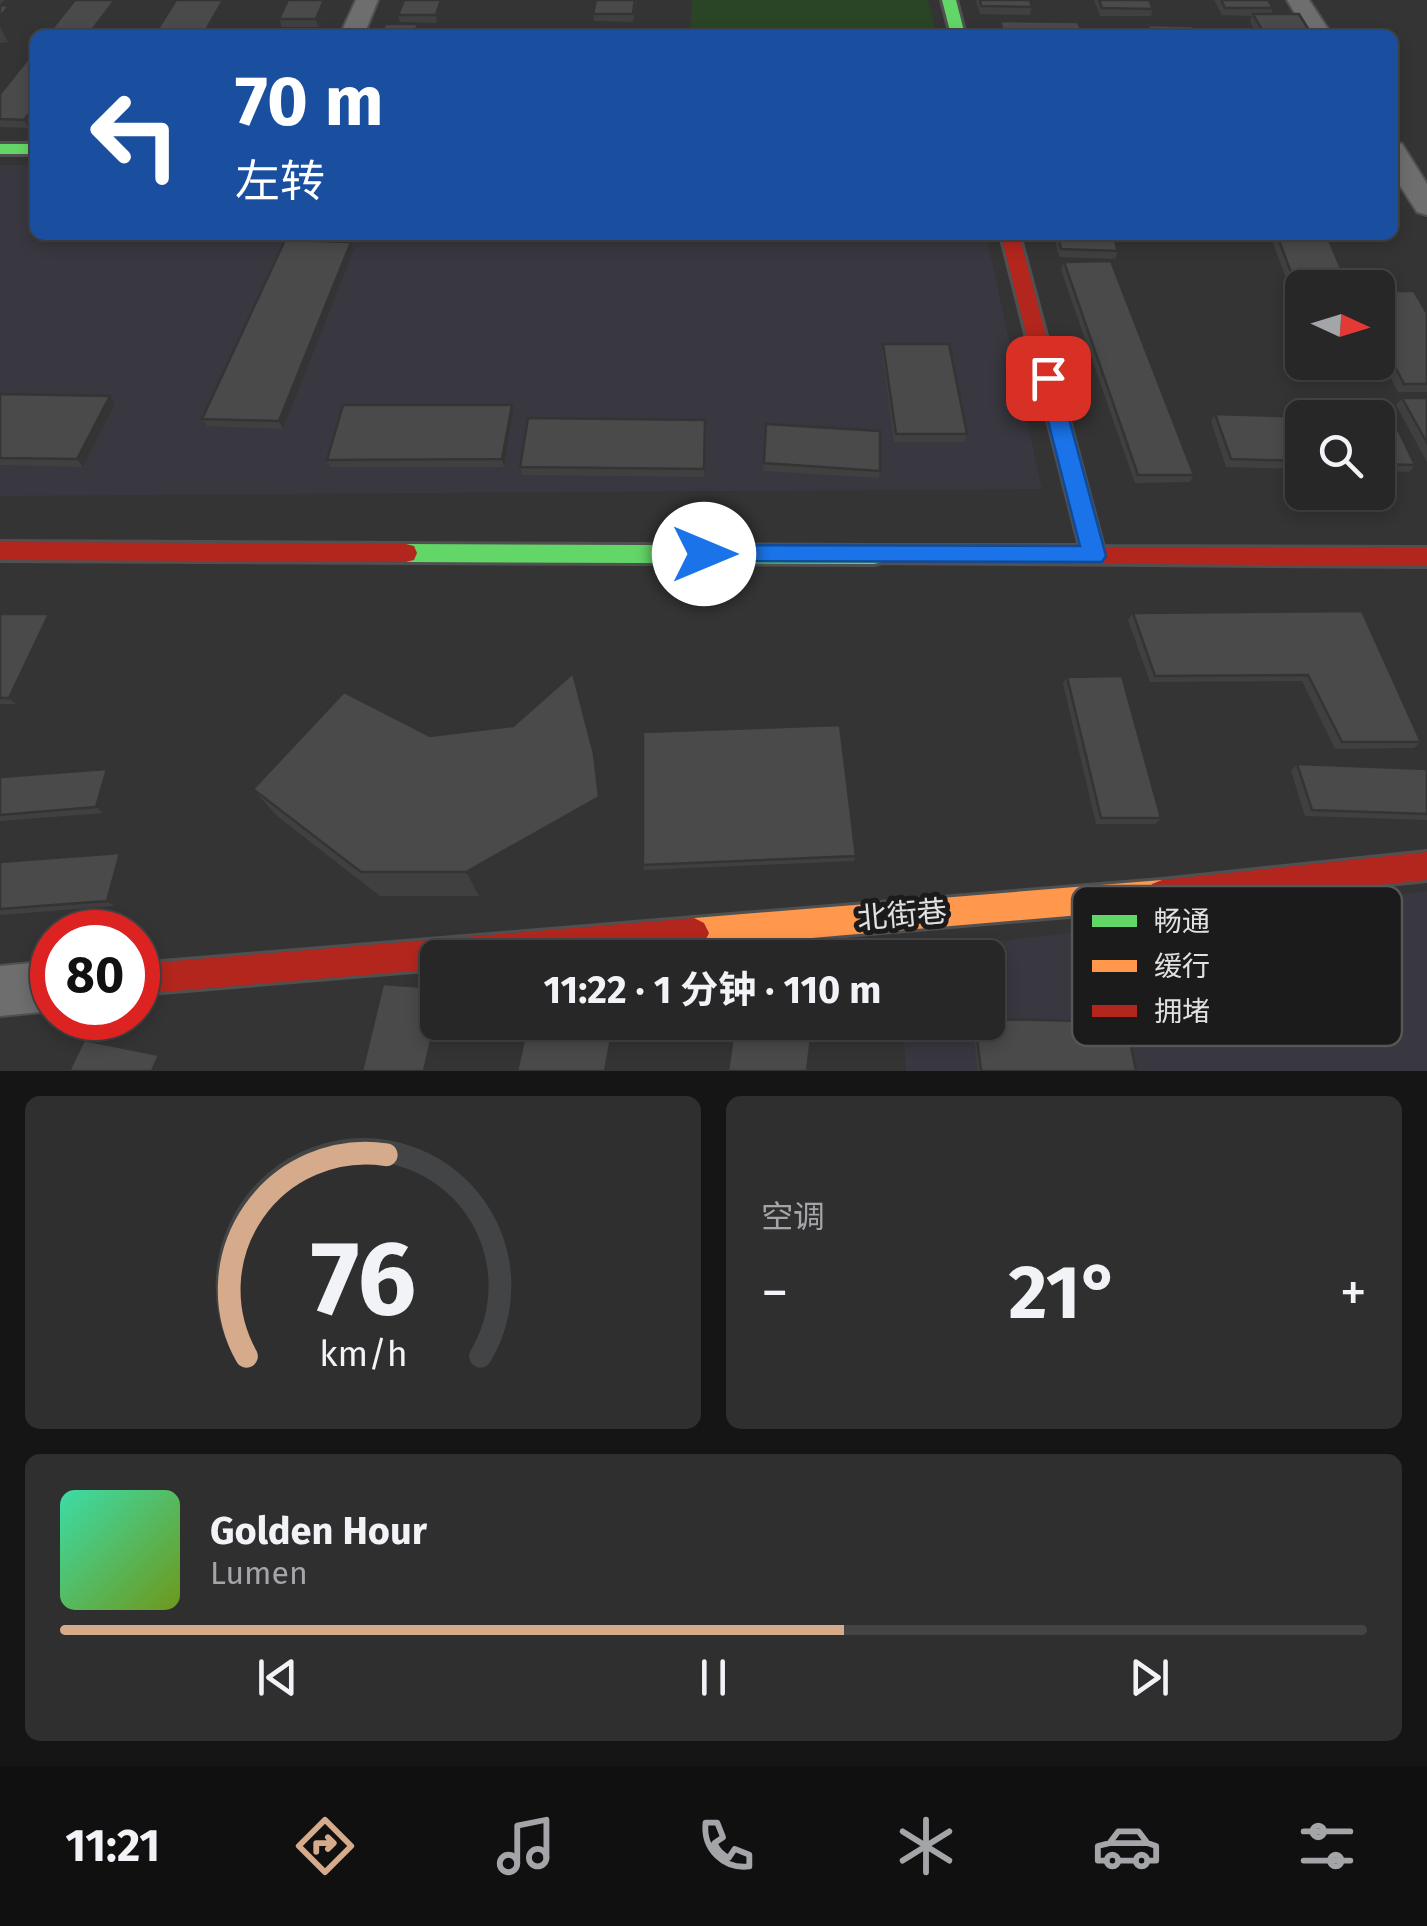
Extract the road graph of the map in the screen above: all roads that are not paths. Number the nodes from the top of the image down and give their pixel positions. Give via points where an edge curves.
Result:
1 (367, 0) edge
2 (949, 0) edge
3 (1298, 0) edge
4 (354, 30) edge
5 (957, 30) edge
6 (1317, 30) edge
7 (0, 149) edge
8 (30, 149) edge
9 (1398, 160) edge
10 (1427, 206) edge
11 (1011, 240) edge
12 (0, 551) edge
13 (1094, 556) junction
14 (1427, 557) edge
15 (1427, 866) edge
16 (1250, 886) edge
17 (1072, 901) edge
18 (160, 977) edge
19 (30, 988) edge
20 (0, 991) edge

1 - 4 street
2 - 5 main road
3 - 6 street
7 - 8 main road
9 - 10 street
11 - 13 main road
12 - 13 main road
13 - 14 main road
15 - 16 main road, 北街巷
17 - 18 main road, 北街巷
19 - 20 street

